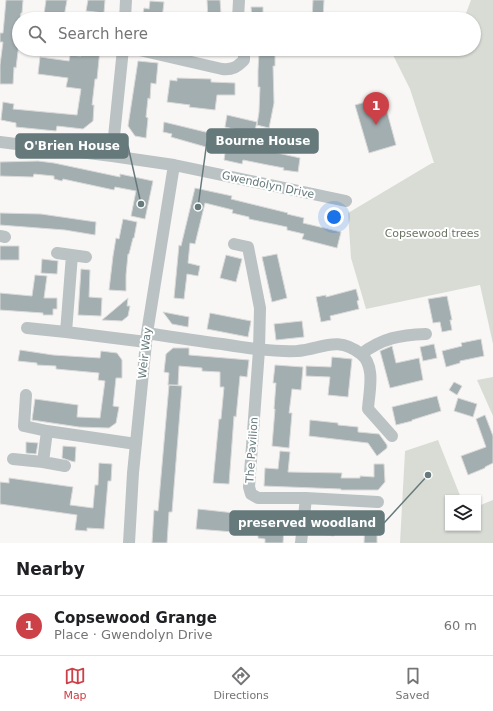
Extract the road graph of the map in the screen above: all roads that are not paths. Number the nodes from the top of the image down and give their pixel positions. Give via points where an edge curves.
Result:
1 (126, 0) edge
2 (239, 0) edge
3 (125, 12) edge
4 (238, 12) edge
5 (122, 56) edge
6 (165, 56) edge
7 (244, 56) edge
8 (0, 142) edge
9 (112, 156) junction
10 (174, 166) junction
11 (346, 201) dead end
12 (234, 244) dead end
13 (57, 253) dead end
14 (72, 255) junction
15 (86, 257) dead end
16 (26, 328) dead end
17 (66, 332) junction
18 (426, 334) dead end
19 (146, 338) junction
20 (258, 350) junction
21 (361, 354) junction
22 (26, 395) dead end
23 (47, 431) junction
24 (392, 436) dead end
25 (136, 444) junction
26 (13, 459) dead end
27 (43, 462) junction
28 (65, 466) dead end
29 (306, 498) junction
30 (378, 502) dead end
31 (129, 543) edge
32 (301, 543) edge

1 - 3 street
2 - 4 street
5 - 9 street
6 - 7 street via 230,70 244,60
8 - 9 street, Gwendolyn Drive
9 - 10 street, Gwendolyn Drive
10 - 11 street, Gwendolyn Drive
10 - 19 street, Weir Way
12 - 20 street via 248,247 260,308
13 - 14 street
14 - 15 street
14 - 17 street
16 - 17 street
17 - 19 street
18 - 21 street via 389,338
19 - 20 street
19 - 25 street, Weir Way
20 - 21 street via 298,351 334,343 348,346
20 - 29 street, The Pavilion via 251,494 258,498
21 - 24 street via 368,362 370,371 368,409
22 - 23 street via 24,426
23 - 25 street
23 - 27 street
25 - 31 street, Weir Way
26 - 27 street
27 - 28 street
29 - 30 street, The Pavilion
29 - 32 street

